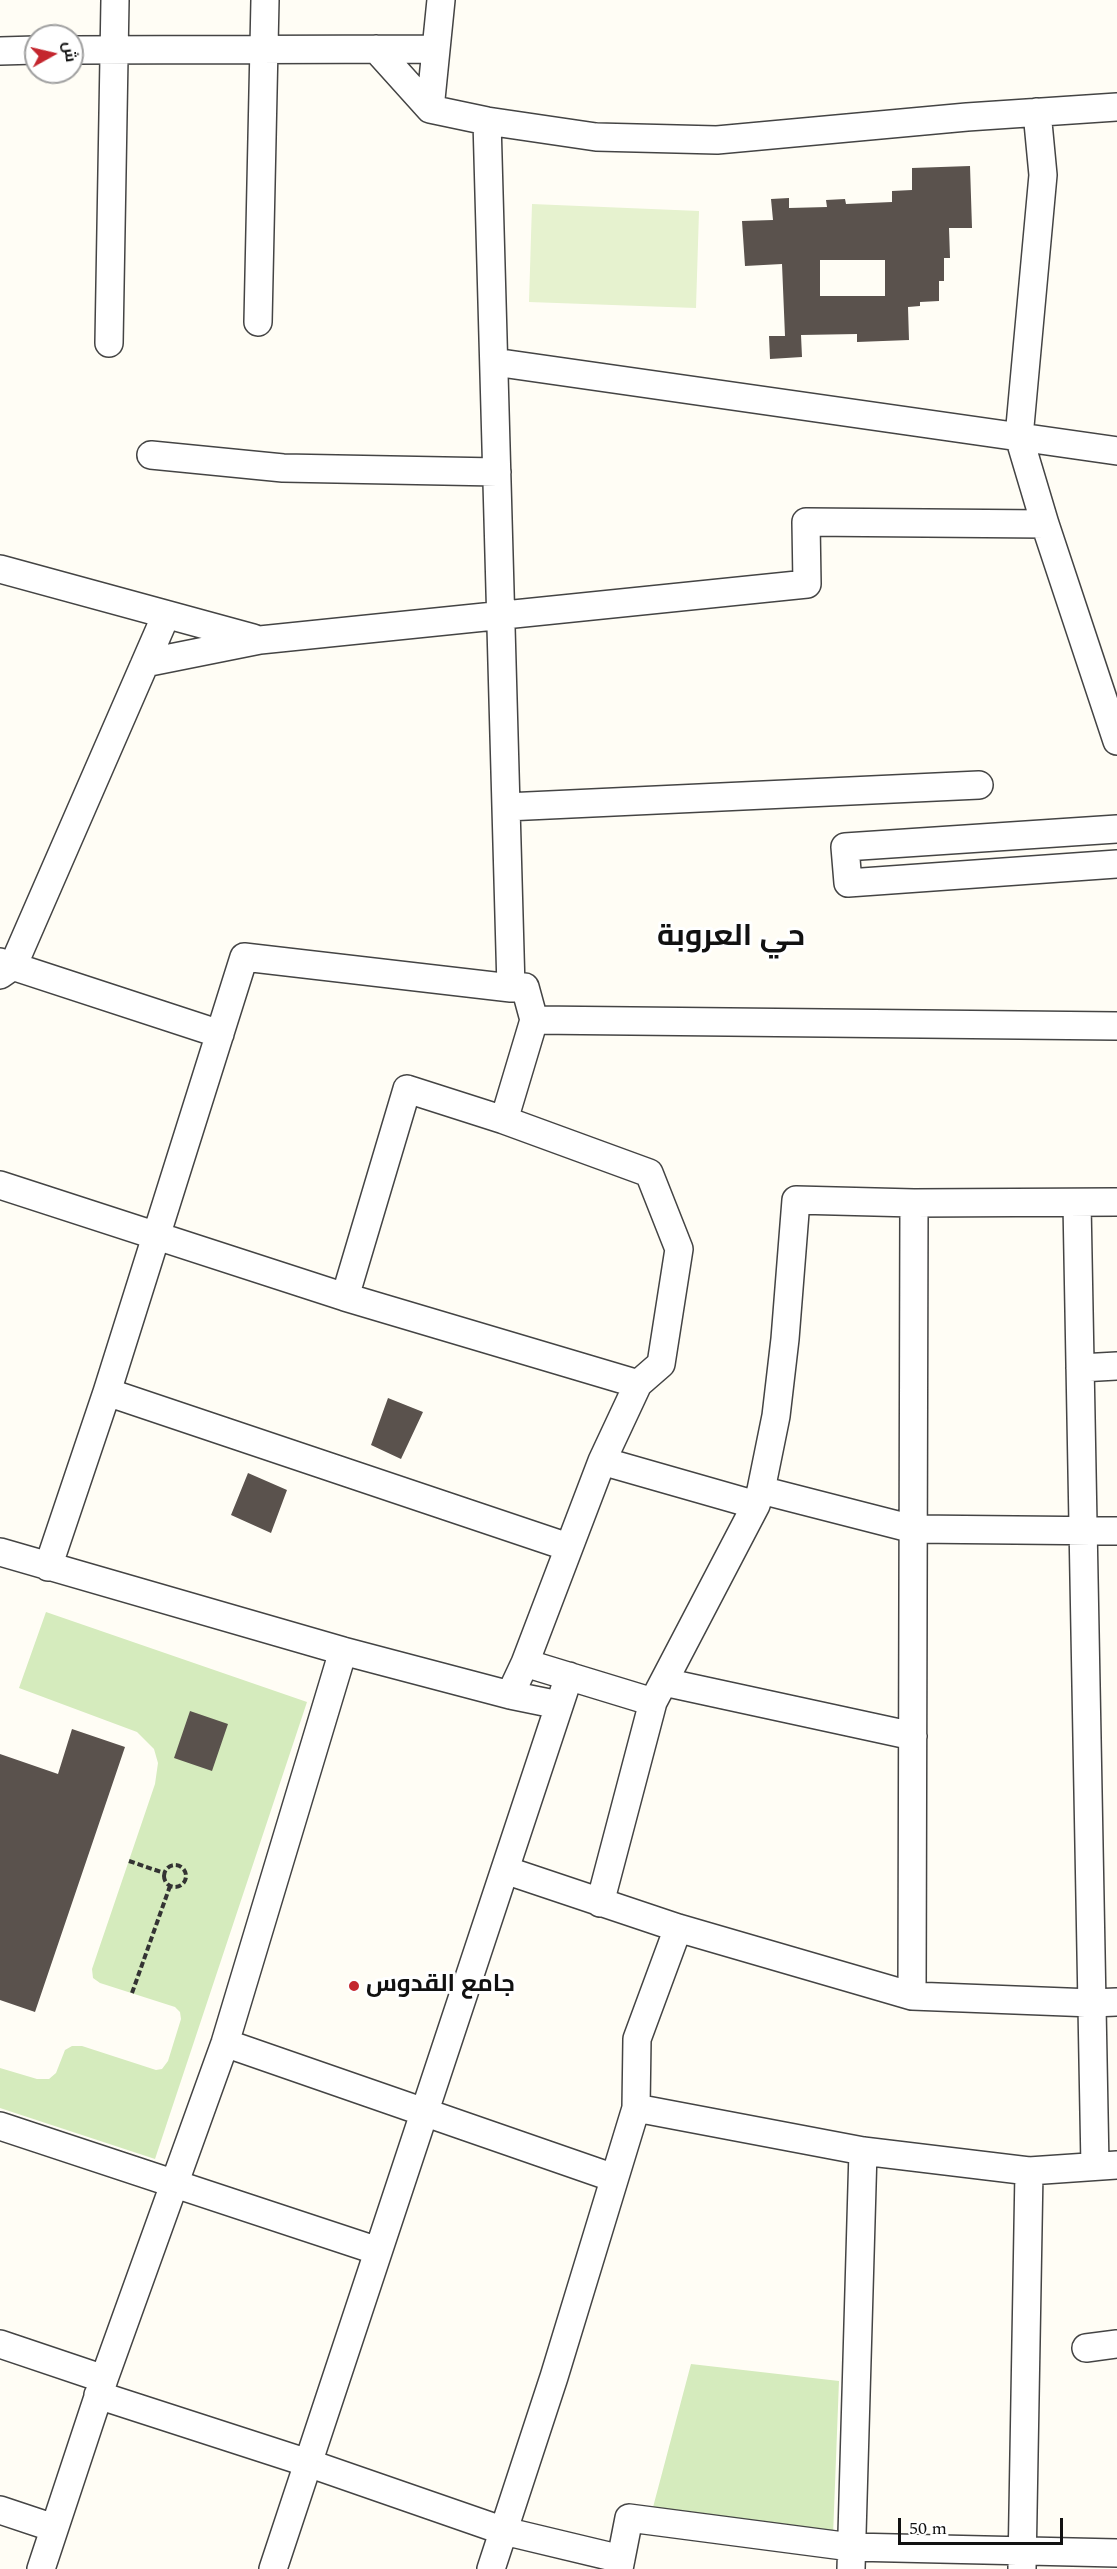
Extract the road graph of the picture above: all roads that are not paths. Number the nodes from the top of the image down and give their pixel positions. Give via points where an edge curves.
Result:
1 (115, 0) edge
2 (265, 0) edge
3 (441, 0) edge
4 (376, 49) junction
5 (436, 49) junction
6 (24, 50) edge
7 (84, 50) edge
8 (114, 50) junction
9 (264, 50) junction
10 (0, 51) edge
11 (1117, 107) edge
12 (430, 110) junction
13 (1037, 112) junction
14 (487, 121) junction
15 (258, 322) dead end
16 (109, 343) dead end
17 (494, 362) junction
18 (1019, 437) junction
19 (1117, 451) edge
20 (151, 455) dead end
21 (497, 472) junction
22 (1045, 524) junction
23 (0, 569) edge
24 (166, 615) junction
25 (501, 615) junction
26 (260, 640) junction
27 (145, 663) junction
28 (1117, 741) edge
29 (979, 786) dead end
30 (506, 807) junction
31 (1117, 829) edge
32 (1117, 864) edge
33 (4, 968) edge
34 (511, 988) junction
35 (534, 1020) junction
36 (1117, 1026) edge
37 (220, 1034) junction
38 (504, 1120) junction
39 (0, 1185) edge
40 (1117, 1202) edge
41 (914, 1203) junction
42 (1077, 1203) junction
43 (157, 1236) junction
44 (345, 1297) junction
45 (1117, 1366) edge
46 (1080, 1368) junction
47 (638, 1384) junction
48 (107, 1392) junction
49 (602, 1461) junction
50 (758, 1497) junction
51 (913, 1529) junction
52 (1117, 1531) edge
53 (1083, 1532) junction
54 (568, 1547) junction
55 (0, 1552) edge
56 (48, 1567) junction
57 (343, 1651) junction
58 (525, 1663) junction
59 (569, 1676) junction
60 (659, 1692) junction
61 (510, 1695) junction
62 (559, 1705) junction
63 (913, 1736) junction
64 (505, 1870) junction
65 (600, 1903) junction
66 (678, 1928) junction
67 (912, 1996) junction
68 (1104, 2003) edge
69 (225, 2043) junction
70 (636, 2108) junction
71 (425, 2111) junction
72 (0, 2126) edge
73 (863, 2151) junction
74 (1106, 2166) edge
75 (1029, 2170) junction
76 (614, 2178) junction
77 (174, 2184) junction
78 (378, 2251) junction
79 (0, 2344) edge
80 (1117, 2344) edge
81 (1086, 2348) dead end
82 (101, 2387) junction
83 (308, 2463) junction
84 (0, 2510) edge
85 (54, 2528) junction
86 (504, 2531) junction
87 (1117, 2553) edge
88 (851, 2558) edge
89 (1022, 2560) edge
90 (620, 2564) edge
91 (41, 2569) edge
92 (273, 2569) edge
93 (491, 2569) edge

1 - 8 street
2 - 9 street
3 - 5 street
4 - 5 street
4 - 9 street
4 - 12 street
5 - 12 street
6 - 10 street
7 - 8 street
8 - 9 street
8 - 16 street
9 - 15 street
11 - 13 street
12 - 14 street
13 - 14 street via 717,140 596,137
13 - 18 street via 1043,175
14 - 17 street
17 - 18 street
17 - 21 street
18 - 19 street
18 - 22 street
20 - 21 street via 283,468
21 - 25 street
22 - 25 street via 806,522 807,584
22 - 28 street
23 - 24 street
24 - 26 street
24 - 27 street
25 - 26 street
25 - 30 street
26 - 27 street
27 - 33 street
29 - 30 street
30 - 34 street
31 - 32 street via 845,848 848,883
33 - 37 street
34 - 35 street via 525,987
34 - 37 street via 244,957
35 - 36 street
35 - 38 street
37 - 43 street
38 - 44 street via 407,1089
38 - 47 street via 649,1173 679,1249 661,1364
39 - 43 street
40 - 42 street
41 - 42 street
41 - 50 street via 796,1200 778,1394
41 - 51 street
42 - 46 street
43 - 44 street
43 - 48 street
44 - 47 street
45 - 46 street
46 - 53 street
47 - 49 street
48 - 54 street
48 - 56 street
49 - 50 street
49 - 54 street
50 - 51 street
50 - 60 street
51 - 53 street
51 - 63 street
52 - 53 street
53 - 68 street
54 - 58 street
55 - 56 street
56 - 57 street
57 - 61 street
57 - 69 street
58 - 59 street
58 - 61 street
59 - 60 street
59 - 62 street
60 - 63 street
60 - 65 street
61 - 62 street
62 - 64 street
63 - 67 street
64 - 65 street
64 - 71 street
65 - 66 street
66 - 67 street
66 - 70 street via 637,2039
67 - 68 street
68 - 74 street
69 - 71 street
69 - 77 street
70 - 73 street
70 - 76 street
71 - 76 street
71 - 78 street
72 - 77 street
73 - 75 street
73 - 88 street
74 - 75 street
75 - 89 street
76 - 86 street
77 - 78 street
77 - 82 street
78 - 83 street
79 - 82 street
80 - 81 street
82 - 83 street
82 - 85 street
83 - 86 street
83 - 92 street
84 - 85 street
85 - 91 street
86 - 90 street
86 - 93 street
87 - 89 street
88 - 89 street
88 - 90 street via 629,2518

